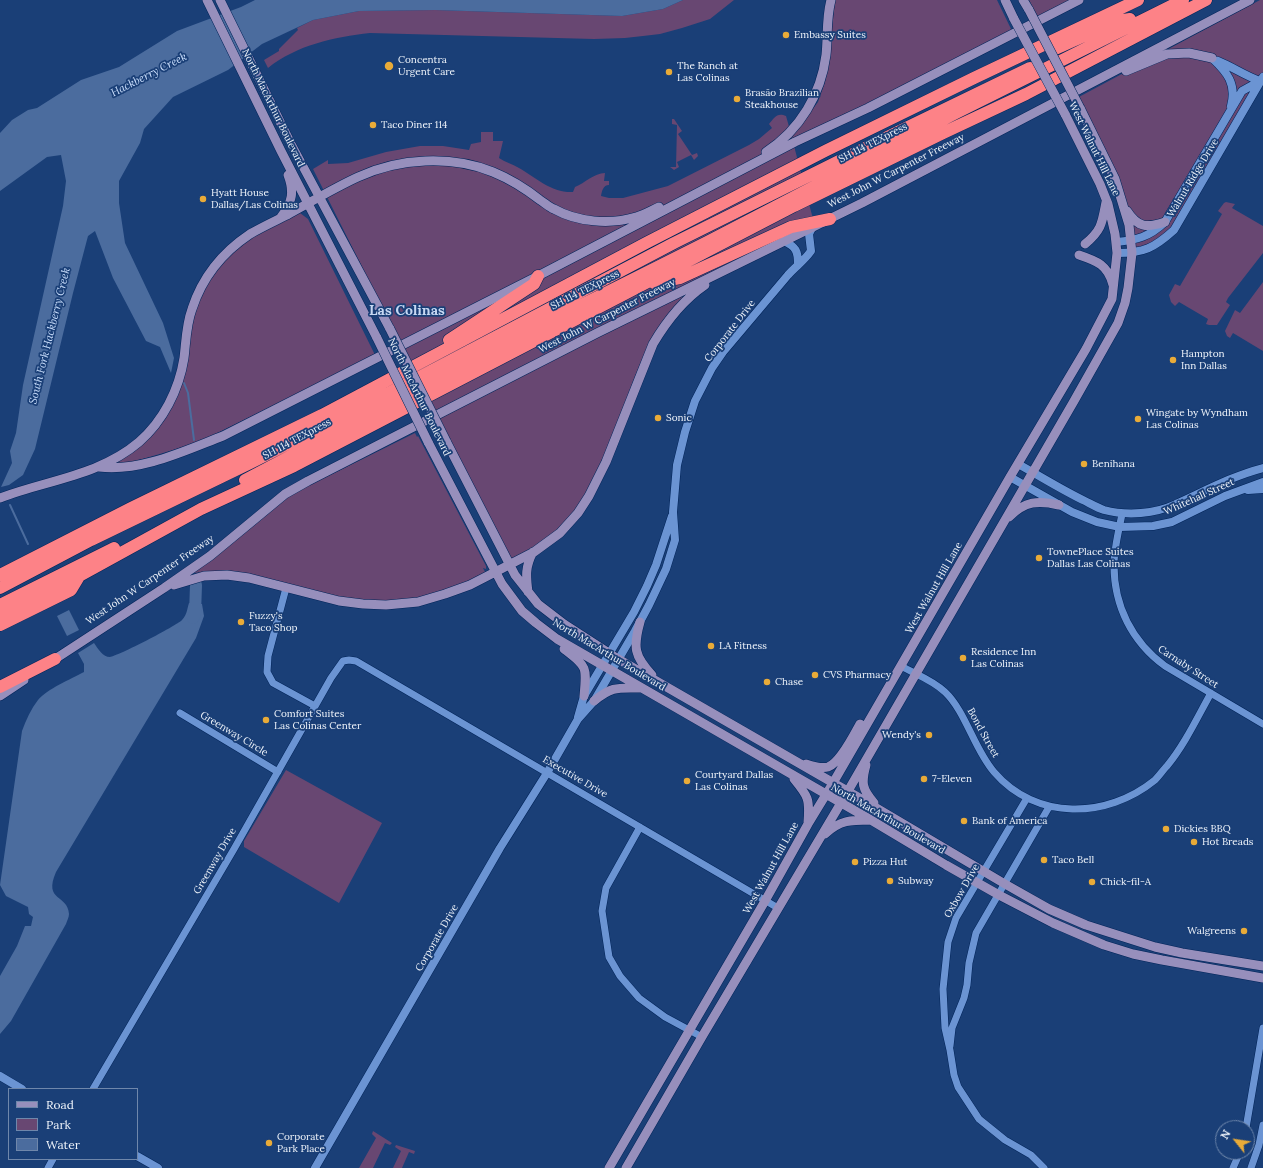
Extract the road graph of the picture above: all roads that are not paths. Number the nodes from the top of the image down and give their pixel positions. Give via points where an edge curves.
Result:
1 (208, 0) edge
2 (220, 0) edge
3 (830, 0) edge
4 (1005, 0) edge
5 (1023, 0) edge
6 (1079, 0) edge
7 (1138, 0) edge
8 (1165, 0) edge
9 (1182, 0) edge
10 (1206, 0) edge
11 (1250, 0) edge
12 (1130, 19) junction
13 (1212, 58) junction
14 (1064, 60) junction
15 (974, 78) junction
16 (1096, 80) junction
17 (1262, 80) edge
18 (259, 105) junction
19 (1229, 113) junction
20 (943, 133) junction
21 (281, 151) junction
22 (304, 168) junction
23 (740, 171) junction
24 (785, 172) junction
25 (719, 182) junction
26 (319, 197) junction
27 (1107, 201) junction
28 (1122, 202) junction
29 (308, 203) junction
30 (279, 219) junction
31 (830, 219) junction
32 (1165, 222) junction
33 (812, 228) junction
34 (784, 241) junction
35 (1131, 241) junction
36 (1116, 242) junction
37 (674, 243) junction
38 (1085, 244) dead end
39 (1117, 253) junction
40 (1132, 253) junction
41 (1079, 255) dead end
42 (798, 264) junction
43 (731, 267) junction
44 (538, 276) junction
45 (643, 285) junction
46 (1114, 292) junction
47 (322, 415) junction
48 (1018, 464) junction
49 (99, 467) junction
50 (1263, 468) edge
51 (1032, 472) junction
52 (1010, 477) junction
53 (1263, 482) edge
54 (1024, 485) junction
55 (1263, 489) edge
56 (1239, 490) junction
57 (0, 498) edge
58 (1059, 505) junction
59 (673, 512) junction
60 (1122, 514) junction
61 (1001, 526) junction
62 (1120, 527) junction
63 (78, 534) junction
64 (534, 552) junction
65 (509, 564) junction
66 (656, 565) junction
67 (0, 566) edge
68 (665, 570) junction
69 (496, 571) junction
70 (81, 574) junction
71 (0, 575) edge
72 (0, 588) edge
73 (164, 588) junction
74 (286, 588) junction
75 (529, 593) junction
76 (0, 605) edge
77 (0, 615) edge
78 (640, 622) junction
79 (0, 625) edge
80 (557, 639) junction
81 (610, 653) junction
82 (55, 659) junction
83 (618, 659) junction
84 (361, 665) joint
85 (603, 666) junction
86 (901, 666) junction
87 (611, 671) junction
88 (915, 674) junction
89 (658, 682) junction
90 (0, 687) edge
91 (642, 688) junction
92 (1211, 693) junction
93 (0, 696) edge
94 (584, 696) junction
95 (594, 701) junction
96 (880, 702) junction
97 (315, 706) junction
98 (180, 713) dead end
99 (578, 719) junction
100 (1263, 724) edge
101 (868, 755) junction
102 (797, 762) junction
103 (278, 772) junction
104 (547, 772) junction
105 (791, 775) junction
106 (833, 783) junction
107 (848, 791) junction
108 (826, 795) junction
109 (1027, 798) junction
110 (841, 803) junction
111 (1049, 807) junction
112 (878, 808) junction
113 (871, 820) junction
114 (808, 824) junction
115 (640, 827) junction
116 (817, 842) junction
117 (984, 872) junction
118 (977, 883) junction
119 (1005, 884) junction
120 (999, 895) junction
121 (765, 901) junction
122 (778, 908) junction
123 (1263, 966) edge
124 (1263, 978) edge
125 (1263, 1028) edge
126 (689, 1031) junction
127 (702, 1038) junction
128 (950, 1050) junction
129 (0, 1076) edge
130 (20, 1088) edge
131 (94, 1088) edge
132 (1247, 1120) edge
133 (1263, 1125) edge
134 (138, 1157) edge
135 (158, 1168) edge
136 (315, 1168) edge
137 (609, 1168) edge
138 (626, 1168) edge
139 (1044, 1168) edge
140 (1251, 1168) edge

1 - 18 main road, North MacArthur Boulevard
2 - 22 main road, North MacArthur Boulevard
3 - 23 main road via 824,66 810,105 801,120 784,138
4 - 27 main road, West Walnut Hill Lane, bridge
5 - 28 main road, West Walnut Hill Lane, bridge via 1115,179
6 - 23 main road
7 - 15 highway
8 - 12 highway, SH 114 TEXpress
9 - 14 highway, SH 114 TEXpress
10 - 20 highway, West John W Carpenter Freeway via 1026,94
11 - 16 main road, West John W Carpenter Freeway
12 - 15 highway via 1117,21 1024,62
12 - 37 highway, SH 114 TEXpress
13 - 16 main road via 1189,53 1167,54
13 - 17 street
13 - 19 street via 1224,69 1233,89
14 - 20 highway via 1057,70 956,121
14 - 76 highway, SH 114 TEXpress via 503,344 176,516
15 - 24 highway
16 - 31 main road, West John W Carpenter Freeway
17 - 19 street, Walnut Ridge Drive via 1242,91
17 - 40 street, Walnut Ridge Drive via 1174,230 1150,249
18 - 21 main road, North MacArthur Boulevard
18 - 22 main road via 263,106 292,157
19 - 32 street, Walnut Ridge Drive
20 - 45 highway, West John W Carpenter Freeway via 794,206
21 - 29 main road, North MacArthur Boulevard
21 - 30 main road via 292,188 289,204
22 - 26 main road, North MacArthur Boulevard
23 - 25 main road
24 - 37 highway
24 - 47 highway
25 - 26 main road via 701,187 636,217 612,221 563,214 493,172 466,164 442,161 408,162 378,169
25 - 44 main road
26 - 29 main road
26 - 65 main road, North MacArthur Boulevard, bridge via 390,329
27 - 36 main road, West Walnut Hill Lane
27 - 38 main road via 1101,225
28 - 32 main road via 1132,218 1141,225 1151,226
28 - 35 main road, West Walnut Hill Lane
29 - 30 main road
29 - 69 main road, North MacArthur Boulevard, bridge
30 - 49 main road via 242,240 212,270 192,306 186,331 182,370 167,407 153,428 140,441
31 - 33 main road, West John W Carpenter Freeway
31 - 45 highway via 791,227 680,278
32 - 35 street, Walnut Ridge Drive via 1151,234
33 - 34 main road, West John W Carpenter Freeway
33 - 42 street, Corporate Drive via 809,234 811,251 805,260
34 - 42 street via 796,250
34 - 43 main road, West John W Carpenter Freeway
35 - 36 street, Walnut Ridge Drive
35 - 40 main road, West Walnut Hill Lane
36 - 39 main road, West Walnut Hill Lane
37 - 72 highway, SH 114 TEXpress via 385,395 91,540
39 - 40 street, Walnut Ridge Drive
39 - 46 main road, West Walnut Hill Lane
40 - 51 main road, West Walnut Hill Lane via 1125,303 1118,323
41 - 46 main road via 1104,267
42 - 59 street, Corporate Drive via 722,352 703,384 684,432 678,458
43 - 64 main road via 697,290 663,327 653,344 606,462 589,496 560,533
43 - 73 main road, West John W Carpenter Freeway via 284,494 210,556
44 - 47 highway via 534,284 454,337 355,391
44 - 49 main road via 223,436 146,463 117,468
45 - 70 highway, West John W Carpenter Freeway via 294,466 201,508
46 - 48 main road, West Walnut Hill Lane via 1106,314
47 - 63 highway
48 - 51 street, Whitehall Street
48 - 52 main road, West Walnut Hill Lane
49 - 57 main road
50 - 60 street, Whitehall Street via 1245,472 1175,505 1158,510
51 - 54 main road, West Walnut Hill Lane
51 - 60 street, Whitehall Street via 1075,496 1103,509
52 - 54 street, Whitehall Street
52 - 86 main road, West Walnut Hill Lane
53 - 56 street, Whitehall Street
54 - 58 street, Whitehall Street
54 - 61 main road, West Walnut Hill Lane
55 - 56 street
56 - 62 street, Whitehall Street via 1172,522 1152,526
58 - 61 main road via 1044,501 1032,503 1015,511
58 - 62 street, Whitehall Street via 1097,522
59 - 66 street, Corporate Drive
59 - 68 street, Corporate Drive via 675,540
60 - 62 street, Carnaby Street
61 - 88 main road, West Walnut Hill Lane
62 - 92 street, Carnaby Street via 1114,565 1116,590 1127,624 1152,657
63 - 67 highway via 57,537
63 - 71 highway
64 - 65 main road
64 - 75 main road via 526,570
65 - 69 main road
65 - 75 main road, North MacArthur Boulevard
66 - 68 street
66 - 81 street, Corporate Drive via 634,612
68 - 78 street, Corporate Drive
69 - 74 main road via 470,585 445,594 418,602 386,605 339,601
69 - 80 main road, North MacArthur Boulevard via 502,584 522,611
70 - 77 highway, West John W Carpenter Freeway
70 - 79 highway via 71,590
73 - 74 main road via 212,574 249,578
73 - 82 main road, West John W Carpenter Freeway
74 - 97 street via 268,656 267,672 273,683
75 - 81 main road, North MacArthur Boulevard via 550,614
78 - 83 street, Corporate Drive
78 - 89 main road via 635,646 637,655
80 - 85 main road, North MacArthur Boulevard
80 - 94 main road via 584,668
81 - 83 main road, North MacArthur Boulevard
81 - 85 street, Corporate Drive
82 - 90 highway
82 - 93 main road, West John W Carpenter Freeway
83 - 87 street, Corporate Drive
83 - 89 main road, North MacArthur Boulevard
84 - 97 street, Greenway Drive via 349,660 343,661
84 - 104 street, Executive Drive
85 - 87 main road, North MacArthur Boulevard
85 - 94 street, Corporate Drive
86 - 88 street, Bond Street
86 - 96 main road, West Walnut Hill Lane
87 - 91 main road, North MacArthur Boulevard
87 - 95 street, Corporate Drive
88 - 101 main road, West Walnut Hill Lane
88 - 109 street, Bond Street via 945,692 957,706 985,761 1005,784
89 - 102 main road, North MacArthur Boulevard
91 - 95 main road via 613,688
91 - 105 main road, North MacArthur Boulevard
92 - 100 street, Carnaby Street
92 - 111 street, Bond Street via 1178,752 1156,779 1123,800 1104,806 1081,809
94 - 99 street, Corporate Drive
95 - 99 street, Corporate Drive
96 - 102 main road via 869,711 838,761 824,767
96 - 106 main road, West Walnut Hill Lane
97 - 103 street, Greenway Drive
98 - 103 street, Greenway Circle
99 - 104 street, Corporate Drive
101 - 107 main road, West Walnut Hill Lane
101 - 112 main road via 862,782 866,794
102 - 106 main road, North MacArthur Boulevard
103 - 131 street, Greenway Drive
104 - 115 street, Executive Drive
104 - 136 street, Corporate Drive via 496,855
105 - 108 main road, North MacArthur Boulevard
105 - 114 main road via 808,797
106 - 107 main road, North MacArthur Boulevard
106 - 108 main road, West Walnut Hill Lane
107 - 110 main road, West Walnut Hill Lane
107 - 112 main road, North MacArthur Boulevard
108 - 110 main road, North MacArthur Boulevard
108 - 114 main road, West Walnut Hill Lane
109 - 111 street, Bond Street
109 - 117 street, Oxbow Drive
110 - 113 main road, North MacArthur Boulevard
110 - 116 main road, West Walnut Hill Lane
111 - 119 street, Oxbow Drive
112 - 117 main road, North MacArthur Boulevard
113 - 116 main road via 850,820 841,823 830,829
113 - 118 main road, North MacArthur Boulevard
114 - 121 main road, West Walnut Hill Lane
115 - 121 street, Executive Drive
115 - 126 street via 606,888 602,911 609,957 620,976 639,998
116 - 122 main road, West Walnut Hill Lane
117 - 118 street, Oxbow Drive
117 - 119 main road, North MacArthur Boulevard
118 - 120 main road, North MacArthur Boulevard
118 - 128 street, Oxbow Drive via 956,918 948,942 943,989 945,1028
119 - 120 street, Oxbow Drive
119 - 123 main road, North MacArthur Boulevard via 1065,917 1109,933 1182,953
120 - 124 main road, North MacArthur Boulevard via 1053,923 1104,945 1162,960
120 - 128 street, Oxbow Drive via 976,934 964,998 952,1028
121 - 122 street, Executive Drive
121 - 126 main road, West Walnut Hill Lane
122 - 127 main road, West Walnut Hill Lane
125 - 132 street
126 - 127 street
126 - 137 main road, West Walnut Hill Lane
127 - 138 main road, West Walnut Hill Lane
128 - 139 street, Oxbow Drive via 958,1087 979,1119 1005,1140 1031,1155
129 - 130 street
133 - 140 street
134 - 135 street

